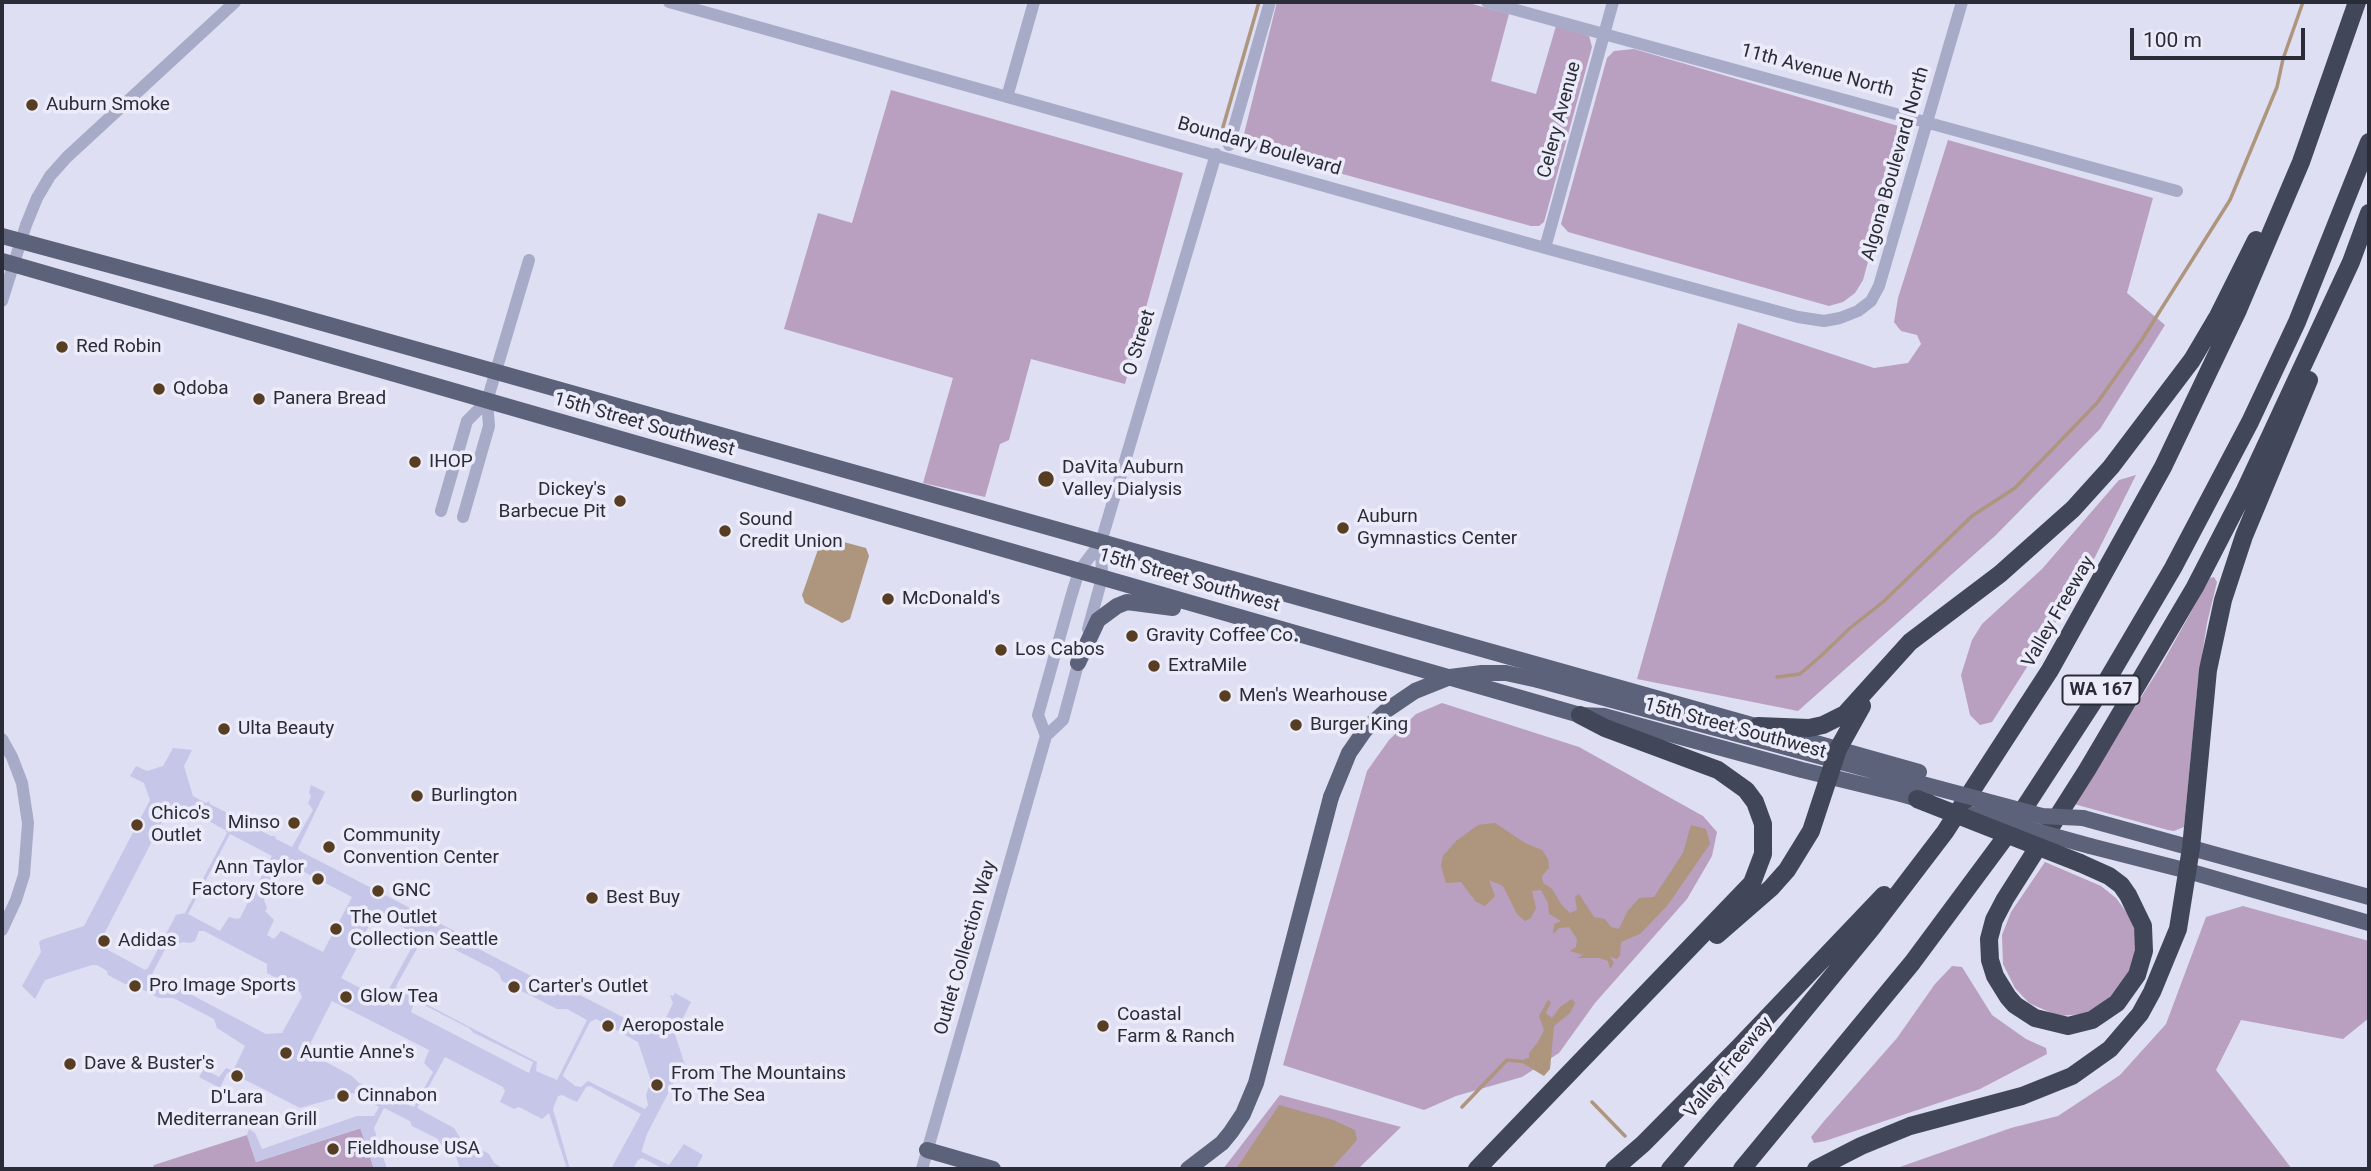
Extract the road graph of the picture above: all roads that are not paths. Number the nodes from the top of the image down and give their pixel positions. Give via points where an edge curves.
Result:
1 (235, 2) edge
2 (669, 2) edge
3 (1034, 2) edge
4 (1270, 2) edge
5 (1487, 2) edge
6 (1613, 2) edge
7 (1962, 2) edge
8 (2357, 2) edge
9 (1604, 33) junction
10 (2332, 78) junction
11 (1007, 97) junction
12 (1928, 121) junction
13 (2369, 142) edge
14 (1229, 145) dead end
15 (1216, 154) junction
16 (2177, 191) dead end
17 (2369, 213) edge
18 (2, 236) edge
19 (21, 239) junction
20 (1545, 248) junction
21 (529, 260) dead end
22 (8, 262) edge
23 (2351, 262) junction
24 (2, 301) edge
25 (1840, 318) joint
26 (496, 372) junction
27 (486, 401) junction
28 (441, 511) dead end
29 (463, 517) dead end
30 (1101, 542) junction
31 (1079, 571) junction
32 (1102, 578) junction
33 (1248, 621) junction
34 (1898, 654) junction
35 (1078, 663) junction
36 (1580, 715) junction
37 (1758, 726) junction
38 (1046, 737) junction
39 (2, 739) edge
40 (1834, 762) junction
41 (1912, 786) junction
42 (1945, 832) junction
43 (2191, 848) junction
44 (2188, 871) junction
45 (2369, 897) edge
46 (2369, 923) edge
47 (2, 930) edge
48 (1593, 1047) junction
49 (927, 1150) junction
50 (922, 1169) edge
51 (993, 1169) edge
52 (1188, 1169) edge
53 (1477, 1169) edge
54 (1614, 1169) edge
55 (1670, 1169) edge
56 (1742, 1169) edge
57 (1816, 1169) edge

1 - 19 street via 55,169 37,198
2 - 11 street, Boundary Boulevard
3 - 11 street
4 - 14 street
5 - 9 street, 11th Avenue North
6 - 9 street, Celery Avenue
7 - 12 street, Algona Boulevard North
8 - 10 highway, Valley Freeway / WA 167
9 - 12 street, 11th Avenue North
9 - 20 street, Celery Avenue
10 - 34 highway via 2218,316 2155,411 2111,467 2043,537
10 - 42 highway, Valley Freeway / WA 167 via 2238,310 2163,467 2050,670
11 - 15 street, Boundary Boulevard
12 - 16 street, 11th Avenue North
12 - 25 street, Algona Boulevard North via 1879,286 1871,301
13 - 56 highway, WA 167 via 2297,322 2250,422 2103,687 2004,839 1912,963
15 - 20 street, Boundary Boulevard
15 - 30 street, O Street
17 - 23 highway
18 - 19 main road, 15th Street Southwest
19 - 22 street
19 - 26 main road, 15th Street Southwest
20 - 25 street, Boundary Boulevard via 1798,317
21 - 26 street
22 - 24 street
22 - 27 main road, 15th Street Southwest
23 - 41 highway, bridge via 2195,587 2087,770 2005,899 1994,920 1990,960 2015,1005 2045,1022 2068,1026 2092,1020 2117,1003 2137,975 2144,951 2143,926 2121,885 2109,876 2080,863
23 - 43 highway via 2339,304 2244,536 2223,600 2208,670
26 - 27 street
26 - 30 main road, 15th Street Southwest
27 - 28 street via 467,421
27 - 29 street via 489,426
27 - 31 main road, 15th Street Southwest
30 - 31 street, O Street
30 - 32 street, O Street
30 - 37 main road, 15th Street Southwest
31 - 32 main road, 15th Street Southwest
31 - 38 street, Outlet Collection Way via 1038,715
32 - 33 main road, 15th Street Southwest
32 - 35 street, Outlet Collection Way
33 - 35 main road via 1127,602 1098,620
33 - 36 main road, 15th Street Southwest
34 - 37 highway via 1835,720 1809,728
34 - 40 highway via 1857,712
35 - 38 street, Outlet Collection Way via 1063,720
36 - 40 main road, 15th Street Southwest
36 - 48 highway via 1718,770 1746,790 1760,812 1765,834 1752,883
37 - 40 main road, 15th Street Southwest
38 - 49 street, Outlet Collection Way
39 - 47 street via 22,783 28,823 22,884
40 - 41 main road, 15th Street Southwest
40 - 41 main road, 15th Street Southwest
40 - 48 highway via 1811,831 1787,870
40 - 52 main road, bridge via 1506,673 1450,677 1415,691 1365,730 1349,753 1331,797 1252,1093 1226,1137
41 - 43 main road, 15th Street Southwest, bridge via 2083,818
41 - 44 main road, 15th Street Southwest, bridge via 2090,846
42 - 54 highway via 1738,1048
42 - 55 highway, Valley Freeway / WA 167 via 1863,939
43 - 44 highway
43 - 45 main road, 15th Street Southwest
44 - 46 main road, 15th Street Southwest
44 - 57 highway via 2178,929 2152,992 2126,1033 2093,1063 2050,1087 1885,1135
48 - 53 highway
49 - 50 street, Outlet Collection Way
49 - 51 main road

